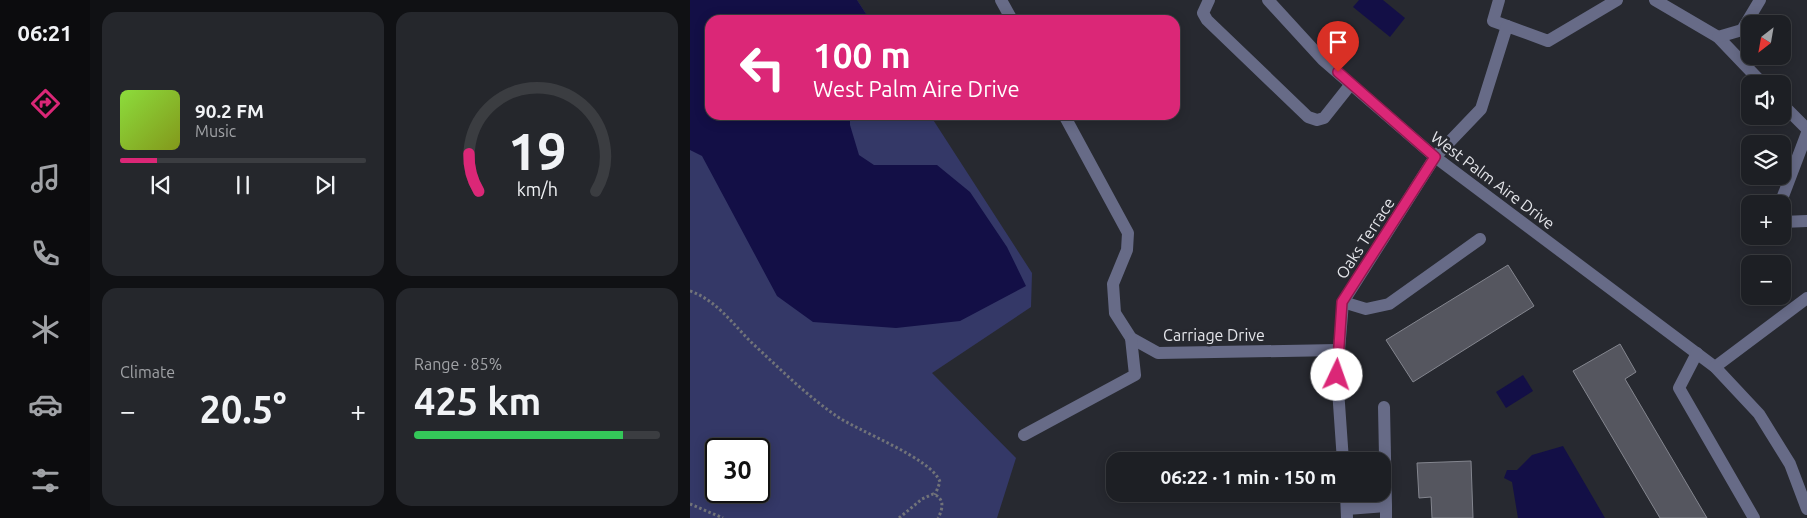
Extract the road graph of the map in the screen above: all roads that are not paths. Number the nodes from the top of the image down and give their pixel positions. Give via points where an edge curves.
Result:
1 (1002, 0) edge
2 (1209, 0) edge
3 (1268, 0) edge
4 (1499, 0) edge
5 (1617, 0) edge
6 (1655, 0) edge
7 (1760, 0) edge
8 (1010, 15) edge
9 (1507, 26) junction
10 (1718, 37) junction
11 (1754, 75) edge
12 (1352, 84) junction
13 (1791, 114) edge
14 (1067, 120) edge
15 (1807, 131) edge
16 (1435, 157) junction
17 (1783, 195) edge
18 (1807, 221) edge
19 (1791, 222) edge
20 (1480, 239) dead end
21 (1807, 298) edge
22 (1342, 302) junction
23 (1131, 338) junction
24 (1338, 350) junction
25 (1697, 353) junction
26 (1715, 367) junction
27 (1384, 407) dead end
28 (1024, 435) dead end
29 (1342, 452) edge
30 (1807, 509) edge
31 (1386, 512) edge
32 (1347, 513) edge
33 (1754, 518) edge

1 - 8 street
2 - 12 street via 1203,13 1208,20 1308,117 1324,118
3 - 12 street, West Palm Aire Drive via 1324,60
4 - 9 street via 1493,21
5 - 9 street via 1548,41
6 - 10 street
7 - 10 street via 1742,30
9 - 16 street, Oaks Terrace via 1481,109
10 - 11 street
12 - 16 street, West Palm Aire Drive
13 - 15 street
14 - 23 street, Carriage Drive via 1128,233 1126,250 1113,284 1115,313
15 - 17 street
16 - 22 street, Oaks Terrace
16 - 25 street, West Palm Aire Drive
18 - 19 street
20 - 22 street via 1389,304 1366,309
21 - 26 street
22 - 24 street, Oaks Terrace
23 - 24 street, Carriage Drive via 1158,353
23 - 28 street via 1135,375
24 - 29 street, Oaks Terrace
25 - 26 street, West Palm Aire Drive
25 - 33 street via 1679,388
26 - 30 street, West Palm Aire Drive via 1759,414 1790,464
27 - 31 street
31 - 32 street

